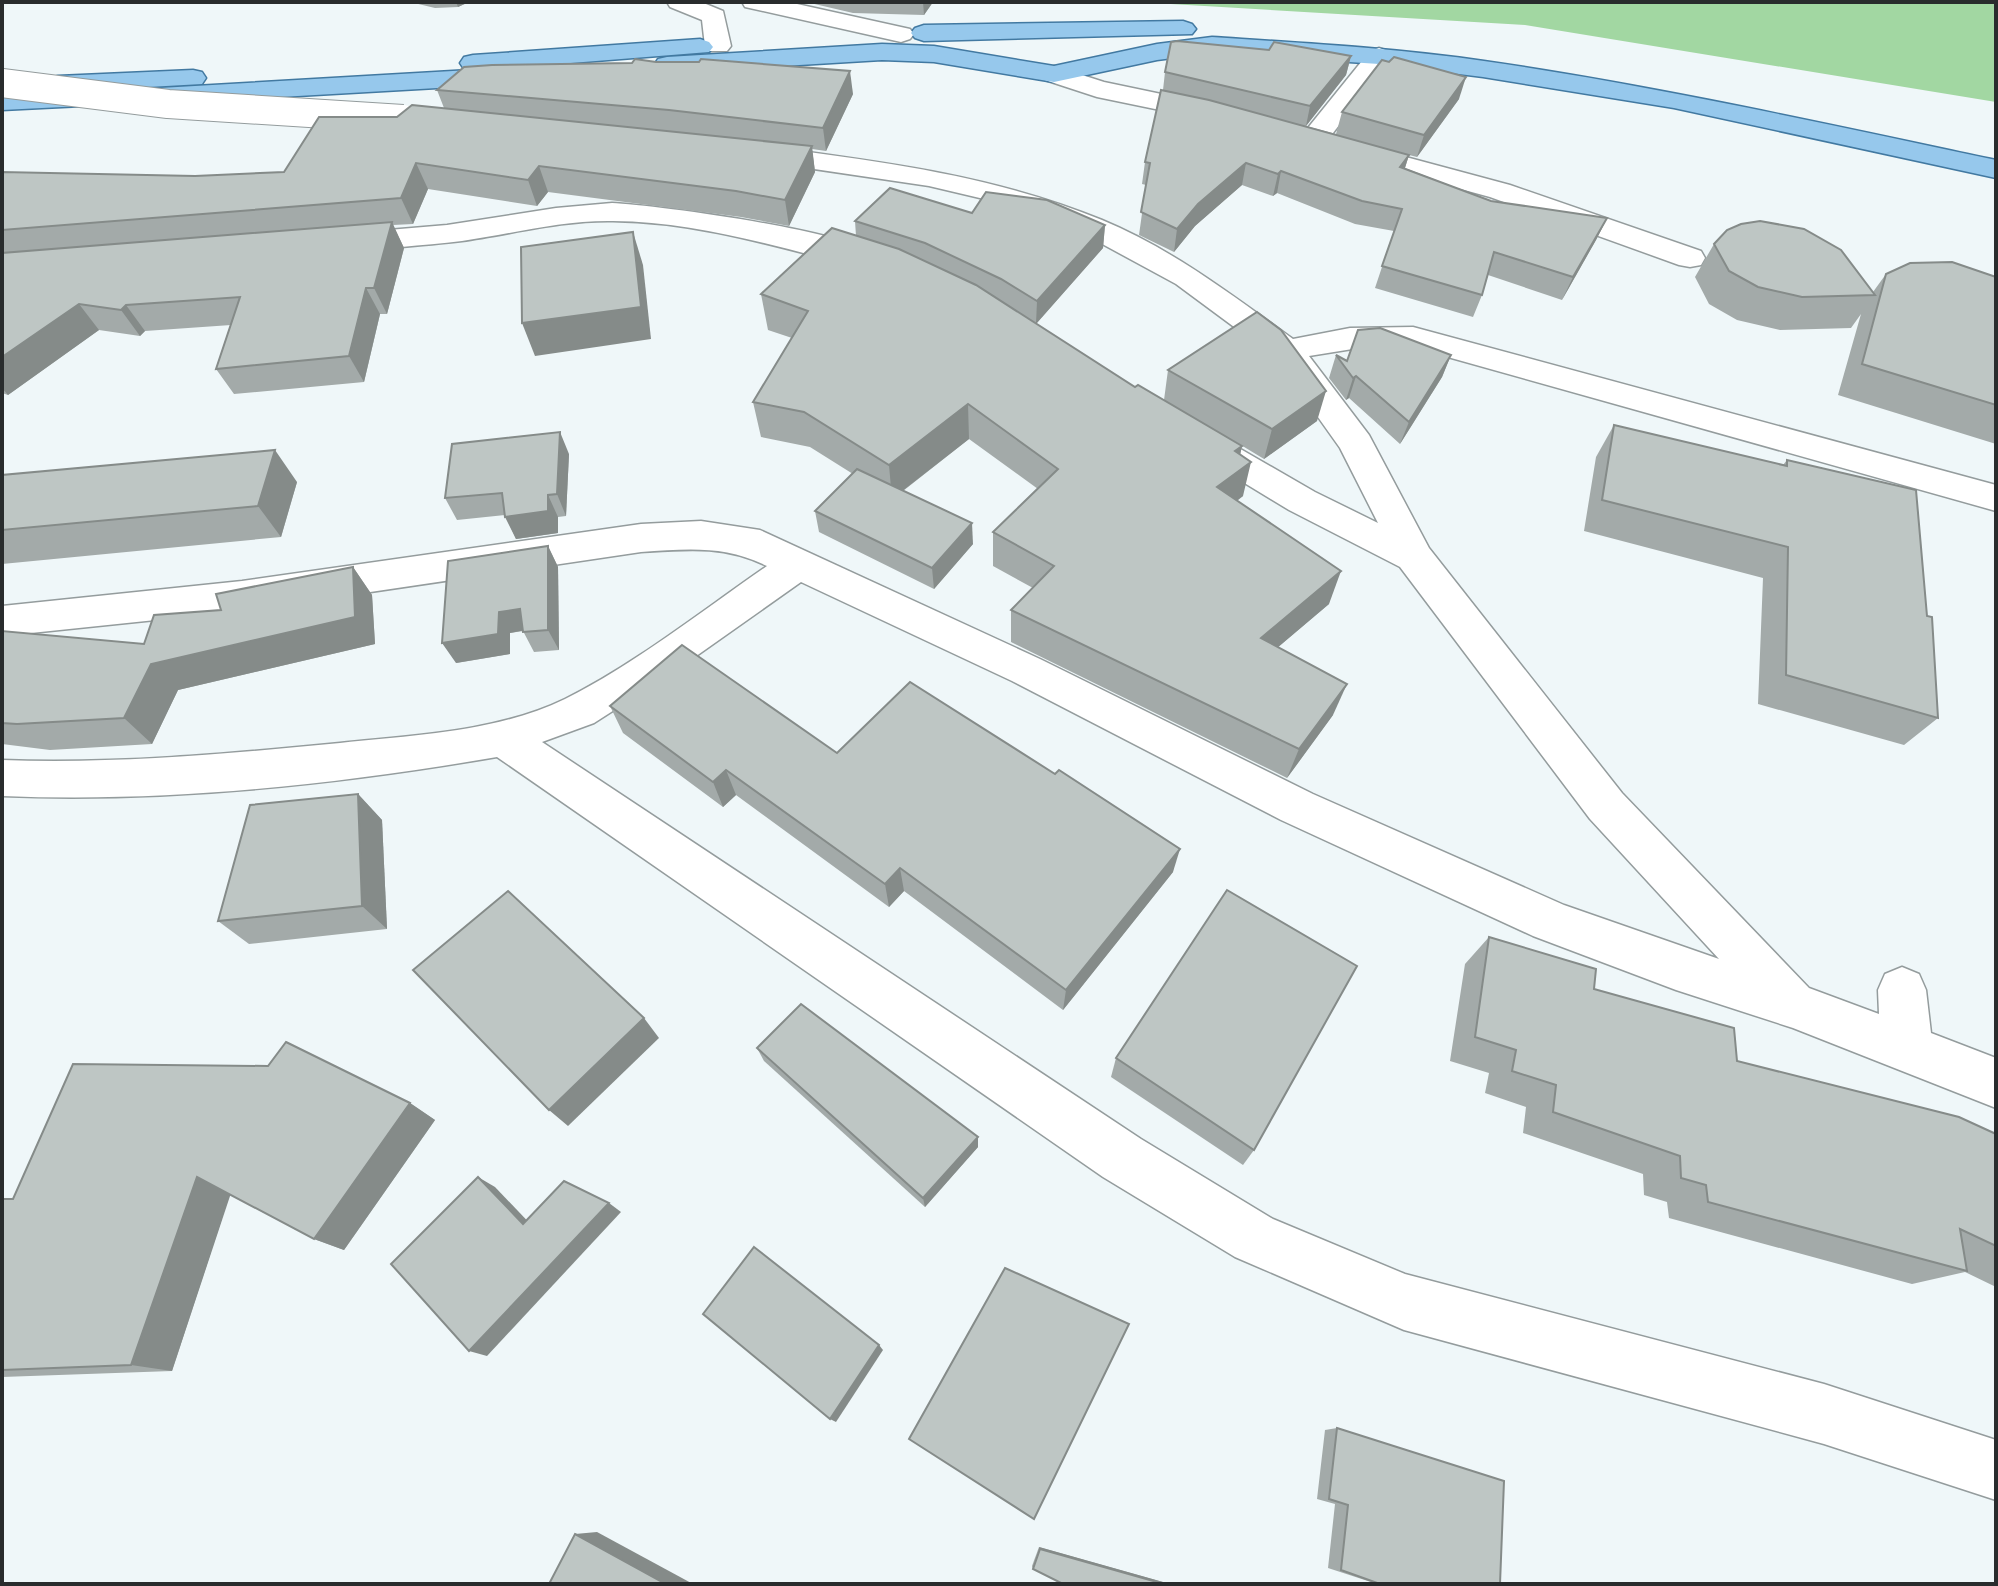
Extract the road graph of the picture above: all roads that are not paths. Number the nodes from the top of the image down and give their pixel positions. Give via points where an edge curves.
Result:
1 (679, 2) edge
2 (754, 2) edge
3 (1095, 28) junction
4 (901, 34) junction
5 (718, 46) junction
6 (1379, 56) junction
7 (1116, 62) junction
8 (1054, 74) junction
9 (2, 84) edge
10 (2, 102) edge
11 (1240, 121) edge
12 (434, 122) edge
13 (1284, 133) edge
14 (1313, 140) junction
15 (1996, 144) edge
16 (725, 150) edge
17 (1996, 169) edge
18 (318, 245) edge
19 (1690, 258) dead end
20 (900, 271) edge
21 (1288, 351) junction
22 (1179, 428) edge
23 (1996, 498) edge
24 (1414, 557) junction
25 (799, 563) junction
26 (2, 621) edge
27 (503, 738) junction
28 (2, 778) edge
29 (1902, 990) dead end
30 (1793, 1005) junction
31 (1907, 1049) junction
32 (1996, 1083) edge
33 (1996, 1470) edge

1 - 5 street via 714,16
2 - 4 street
3 - 4 main road
3 - 7 main road via 1109,38
3 - 15 main road via 1256,30 1493,51
4 - 5 main road
5 - 9 main road via 365,70
6 - 7 main road via 1212,45
6 - 14 street
6 - 17 main road via 1674,100
7 - 8 main road
8 - 10 main road via 934,54 832,53 286,91
8 - 11 street
9 - 12 street, bridge via 154,103
13 - 14 street
14 - 19 street via 1500,191
16 - 21 street via 929,177 1010,196 1093,227 1187,277
18 - 20 street via 459,232 564,215 632,213 741,229
21 - 23 street via 1377,334 1413,337
21 - 24 street via 1356,444
22 - 24 street via 1302,501
24 - 30 street via 1606,806
25 - 26 street via 747,540 701,535 641,538 258,595
25 - 27 street via 579,711
25 - 30 street via 1297,807 1550,921
27 - 28 street via 415,753 189,776
27 - 33 street via 1122,1158 1254,1238 1404,1302 1824,1414
29 - 31 street
30 - 31 street
31 - 32 street

